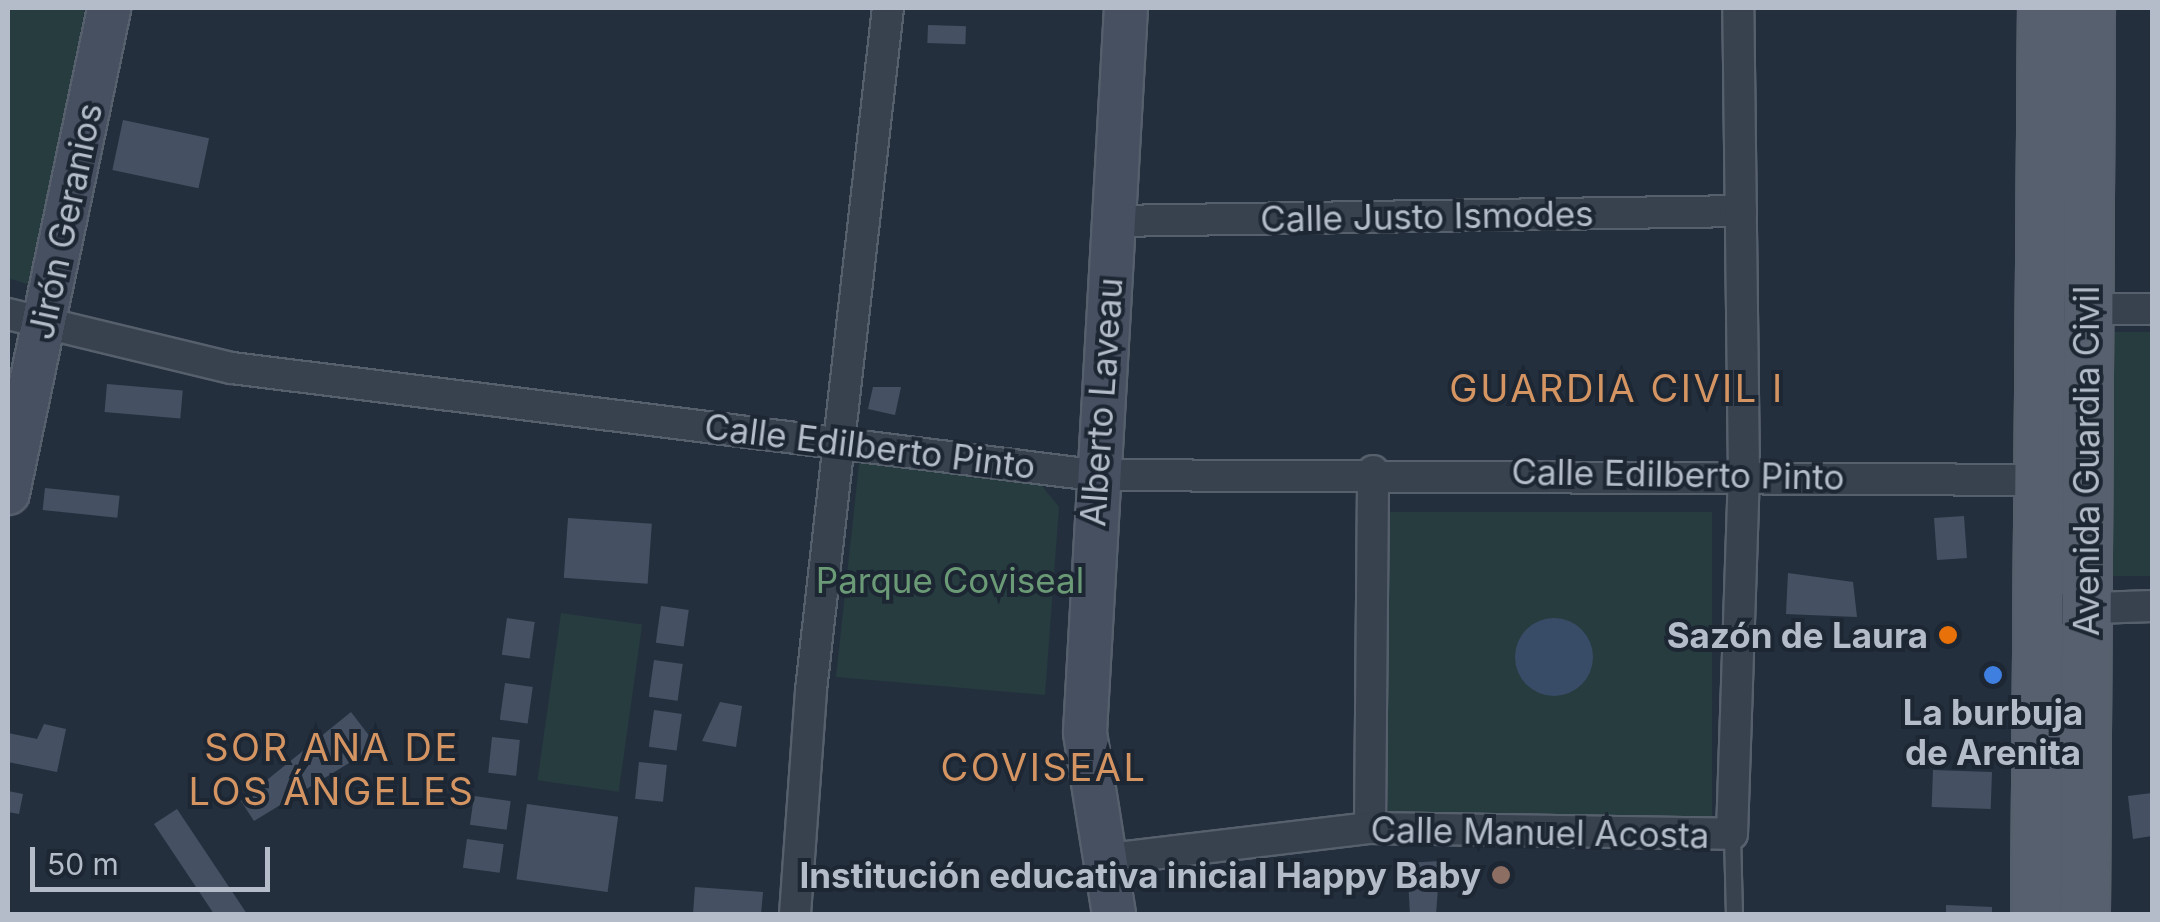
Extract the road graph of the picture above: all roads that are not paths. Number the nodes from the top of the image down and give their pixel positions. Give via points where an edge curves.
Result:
1 (109, 8) edge
2 (888, 8) edge
3 (1126, 8) edge
4 (1738, 8) edge
5 (2043, 8) edge
6 (2090, 8) edge
7 (1741, 211) junction
8 (1112, 221) junction
9 (2065, 309) junction
10 (2152, 309) edge
11 (25, 320) edge
12 (840, 440) junction
13 (1373, 471) junction
14 (1094, 474) junction
15 (1744, 474) junction
16 (2042, 480) junction
17 (8, 493) edge
18 (2152, 606) edge
19 (2086, 607) junction
20 (2038, 610) junction
21 (1370, 828) junction
22 (1732, 834) junction
23 (1110, 858) junction
24 (795, 914) edge
25 (1114, 914) edge
26 (1734, 914) edge
27 (2036, 914) edge
28 (2046, 914) edge
29 (2085, 914) edge

1 - 11 street, Jirón Geranios
2 - 12 street
3 - 8 street, Alberto Laveau
4 - 7 street
5 - 9 main road, Avenida Guardia Civil
6 - 9 main road, Avenida Guardia Civil
7 - 8 street, Calle Justo Ismodes
7 - 15 street
8 - 14 street, Alberto Laveau
9 - 10 street
9 - 16 main road, Avenida Guardia Civil
9 - 19 main road, Avenida Guardia Civil
11 - 12 street, Calle Edilberto Pinto via 232,368
11 - 17 street, Jirón Geranios
12 - 14 street, Calle Edilberto Pinto
12 - 24 street
13 - 14 street, Calle Edilberto Pinto
13 - 15 street, Calle Edilberto Pinto
13 - 21 street
14 - 23 street, Alberto Laveau via 1085,732
15 - 16 street, Calle Edilberto Pinto
15 - 22 street
16 - 20 main road, Avenida Guardia Civil
18 - 19 street
19 - 20 street
19 - 29 main road, Avenida Guardia Civil
20 - 27 main road, Avenida Guardia Civil
21 - 22 street, Calle Manuel Acosta
21 - 23 street, Calle Manuel Acosta
22 - 26 lane
23 - 25 street, Alberto Laveau
27 - 28 street

